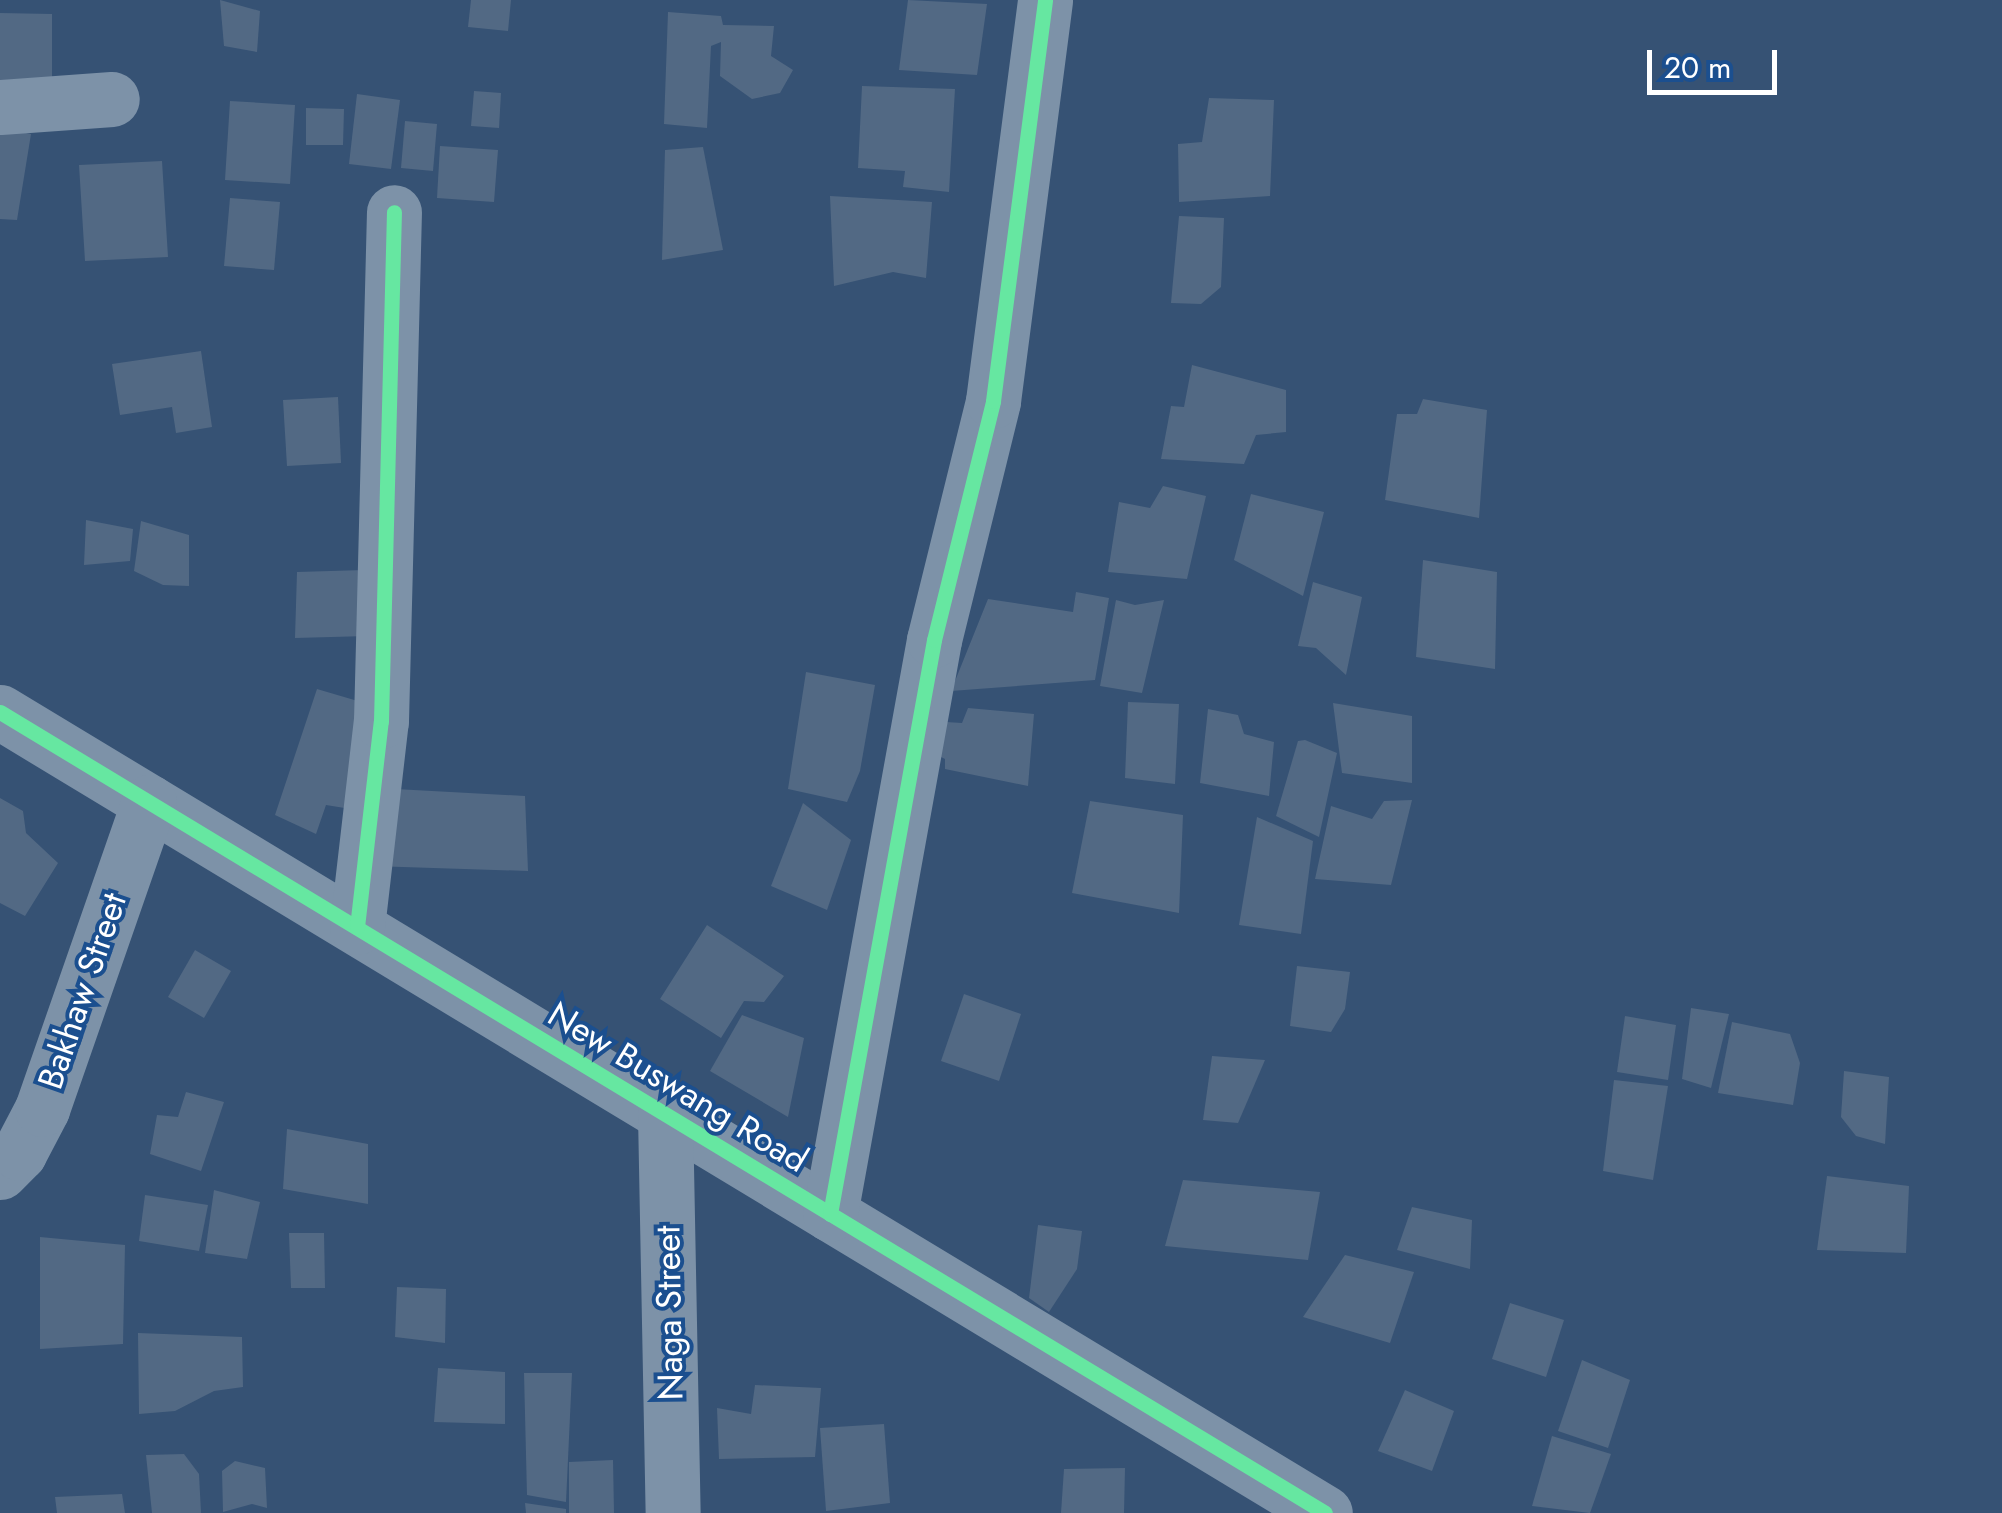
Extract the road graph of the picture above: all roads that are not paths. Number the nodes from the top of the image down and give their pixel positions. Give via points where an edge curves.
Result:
1 (1045, 0) edge
2 (112, 98) dead end
3 (0, 107) edge
4 (394, 212) dead end
5 (0, 712) edge
6 (149, 802) junction
7 (357, 928) junction
8 (665, 1114) junction
9 (0, 1172) edge
10 (830, 1214) junction
11 (673, 1513) edge
12 (1325, 1513) edge

1 - 10 street via 993,401 934,640
2 - 3 street
4 - 7 street via 381,721
5 - 6 street, New Buswang Road
6 - 7 street, New Buswang Road
6 - 9 street, Bakhaw Street via 42,1108
7 - 8 street, New Buswang Road
8 - 10 street, New Buswang Road
8 - 11 street, Naga Street
10 - 12 street, New Buswang Road

